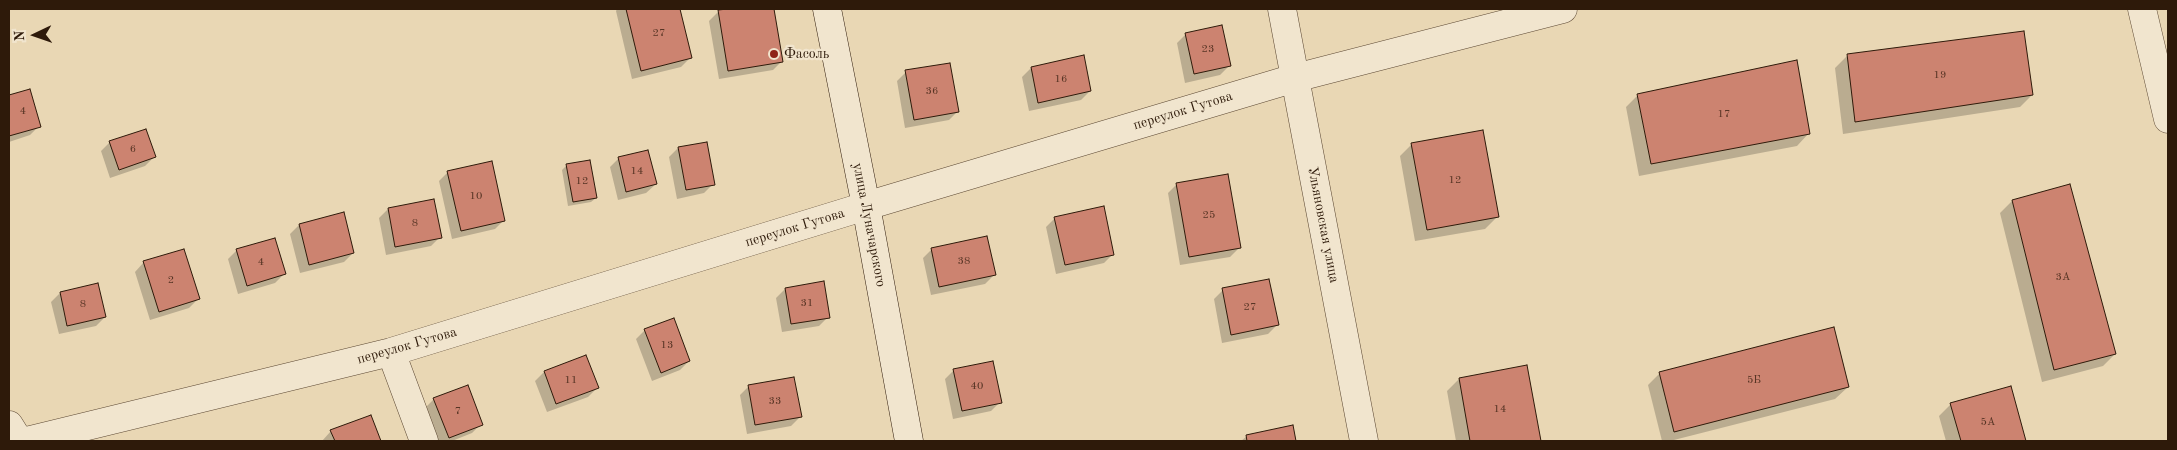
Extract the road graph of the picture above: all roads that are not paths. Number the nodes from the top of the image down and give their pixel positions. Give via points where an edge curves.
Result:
1 (827, 9) edge
2 (1282, 9) edge
3 (1563, 9) edge
4 (2142, 9) edge
5 (1295, 78) junction
6 (2168, 118) edge
7 (866, 206) junction
8 (391, 352) junction
9 (9, 425) edge
10 (19, 441) edge
11 (26, 441) edge
12 (424, 441) edge
13 (909, 441) edge
14 (1364, 441) edge

1 - 7 street, улица Луначарского
2 - 5 street, Ульяновская улица
3 - 5 street, переулок Гутова
4 - 6 street
5 - 7 street, переулок Гутова
5 - 14 street, Ульяновская улица
7 - 8 street, переулок Гутова
7 - 13 street, улица Луначарского
8 - 11 street, переулок Гутова
8 - 12 street
9 - 10 street

